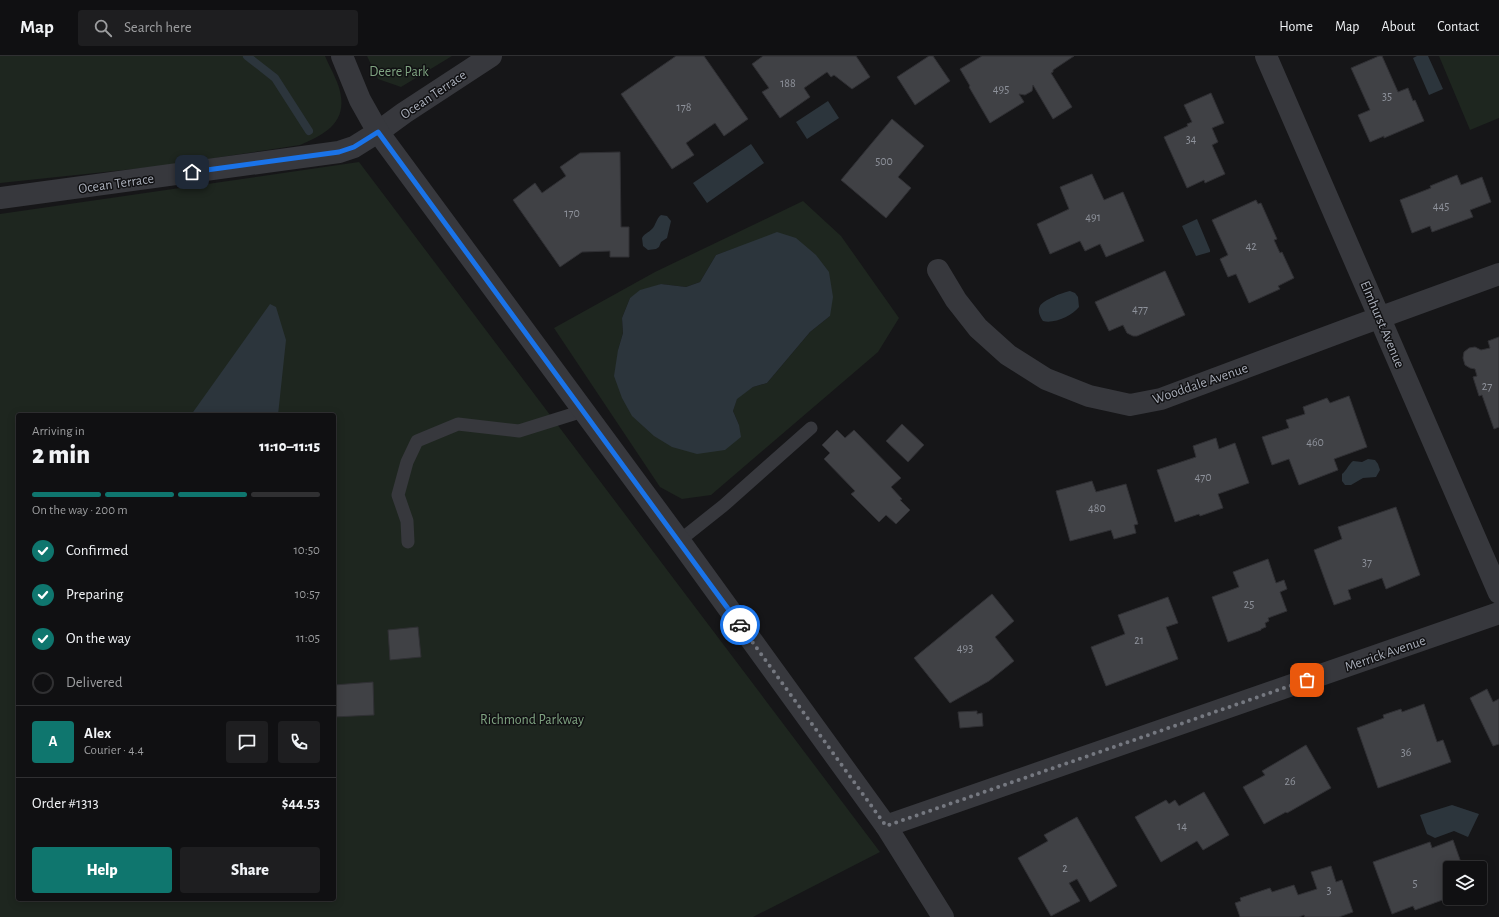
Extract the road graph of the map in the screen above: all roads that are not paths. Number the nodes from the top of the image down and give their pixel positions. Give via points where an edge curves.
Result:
1 (342, 56) edge
2 (491, 56) edge
3 (1266, 56) edge
4 (378, 132) junction
5 (0, 198) edge
6 (938, 270) dead end
7 (1499, 274) edge
8 (1381, 318) junction
9 (583, 411) junction
10 (812, 428) dead end
11 (679, 541) junction
12 (408, 542) dead end
13 (1499, 593) edge
14 (1499, 614) edge
15 (886, 826) junction
16 (943, 917) edge

1 - 4 street via 360,100
2 - 4 street, Ocean Terrace
3 - 8 street, Elmhurst Avenue
4 - 5 street, Ocean Terrace via 354,147 339,152
4 - 9 street
6 - 8 street, Wooddale Avenue via 956,300 978,328 1008,355 1046,379 1089,396 1130,405 1161,399
7 - 8 street, Wooddale Avenue
8 - 13 street, Elmhurst Avenue
9 - 11 street
9 - 12 lane via 519,431 458,424 417,441 407,462 398,495 407,521
10 - 11 lane
11 - 15 street
14 - 15 street, Merrick Avenue
15 - 16 street

